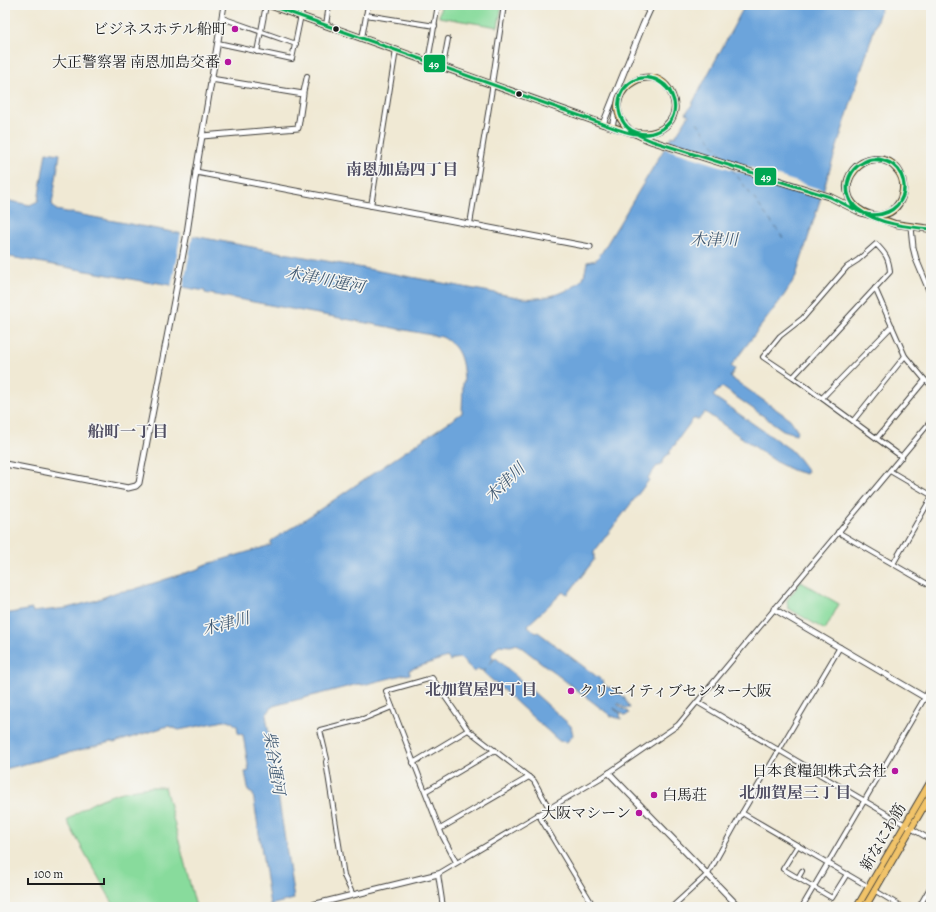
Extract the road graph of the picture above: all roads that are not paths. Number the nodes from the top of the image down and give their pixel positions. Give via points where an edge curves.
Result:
1 (224, 5) edge
2 (266, 5) edge
3 (269, 5) edge
4 (303, 5) edge
5 (329, 5) edge
6 (368, 5) edge
7 (438, 5) edge
8 (504, 5) edge
9 (636, 5) edge
10 (651, 8) edge
11 (366, 14) junction
12 (301, 16) junction
13 (222, 18) junction
14 (326, 25) junction
15 (434, 26) junction
16 (261, 32) junction
17 (362, 38) junction
18 (448, 40) dead end
19 (218, 43) junction
20 (296, 44) junction
21 (396, 50) junction
22 (257, 52) junction
23 (428, 61) junction
24 (443, 66) junction
25 (624, 71) junction
26 (307, 76) dead end
27 (211, 79) junction
28 (492, 84) junction
29 (304, 94) junction
30 (603, 124) junction
31 (612, 127) junction
32 (202, 136) junction
33 (196, 172) junction
34 (371, 206) junction
35 (470, 224) junction
36 (911, 227) junction
37 (931, 229) edge
38 (590, 247) dead end
39 (875, 288) junction
40 (931, 294) edge
41 (892, 326) junction
42 (905, 356) junction
43 (793, 377) junction
44 (925, 380) junction
45 (931, 385) edge
46 (822, 398) junction
47 (853, 421) junction
48 (931, 421) edge
49 (877, 438) junction
50 (902, 456) junction
51 (5, 464) edge
52 (890, 471) junction
53 (931, 494) edge
54 (931, 498) edge
55 (838, 532) junction
56 (893, 564) junction
57 (930, 584) edge
58 (774, 609) junction
59 (840, 647) junction
60 (931, 687) edge
61 (925, 697) junction
62 (931, 701) edge
63 (698, 702) junction
64 (392, 707) junction
65 (468, 730) junction
66 (495, 750) junction
67 (778, 750) junction
68 (413, 763) junction
69 (609, 773) junction
70 (529, 777) junction
71 (931, 781) edge
72 (426, 791) junction
73 (931, 794) edge
74 (865, 800) junction
75 (549, 808) junction
76 (742, 813) junction
77 (538, 814) junction
78 (908, 826) junction
79 (440, 829) junction
80 (931, 840) edge
81 (798, 846) junction
82 (456, 862) junction
83 (828, 863) junction
84 (802, 871) dead end
85 (438, 874) junction
86 (708, 874) junction
87 (846, 874) junction
88 (798, 878) junction
89 (931, 886) edge
90 (814, 887) junction
91 (872, 889) junction
92 (353, 895) junction
93 (304, 907) edge
94 (443, 907) edge
95 (594, 907) edge
96 (672, 907) edge
97 (739, 907) edge
98 (802, 907) edge
99 (857, 907) edge
100 (865, 907) edge
101 (902, 907) edge
102 (919, 907) edge

1 - 13 street
2 - 16 street
3 - 12 main road
4 - 12 street
5 - 14 street
6 - 11 street
7 - 15 street
8 - 28 street
9 - 10 street
10 - 25 street
11 - 15 street
11 - 17 street
12 - 14 main road
12 - 20 street
13 - 16 street
13 - 19 street
14 - 17 main road
15 - 23 street
16 - 20 street
16 - 22 street
17 - 21 main road
18 - 24 street
19 - 22 street
19 - 27 street
20 - 22 street via 292,59
21 - 23 main road
21 - 34 street
23 - 24 main road
24 - 28 main road
25 - 30 street
25 - 31 street
26 - 29 street
27 - 29 street
27 - 32 street
28 - 30 main road
28 - 35 street
29 - 32 street via 298,128
30 - 31 main road
31 - 36 main road, bridge via 634,134 638,134 643,134 651,133 661,129 671,118 674,108 671,93 661,82 648,78 635,80 624,90 619,102 619,109 621,118 628,128 637,133 641,134 644,134 651,134 664,128 668,124 674,113 674,108 674,102 673,96 670,91 666,86 662,82 656,79 651,78 645,78 640,78 635,80 626,86 621,93 618,101 618,107 620,116 623,122 626,126 631,131 634,133 641,136 652,141 824,195 860,212 865,214 872,215 878,215 883,214 892,210 898,204 902,196 904,189 902,178 895,166 886,161 880,159 876,159 869,160 863,162 856,167 849,177 848,183 848,190 849,198 852,203 856,207 861,212 865,214 869,215 875,215 883,214 889,212 897,205 903,192 902,178 894,166 882,160 868,160 857,167 849,179 850,198 854,205 865,213 881,220
32 - 33 street
33 - 34 street
33 - 51 street via 177,290 141,478 136,486 128,488
34 - 35 street
35 - 38 street
36 - 37 main road
36 - 40 street via 916,259
39 - 41 street
39 - 43 street
39 - 43 street via 890,272 889,262 876,244 847,267 803,318 780,336 762,357
41 - 42 street
41 - 46 street
42 - 44 street
42 - 47 street
43 - 46 street
44 - 45 street
44 - 49 street
46 - 47 street
47 - 49 street
48 - 50 street
49 - 50 street
50 - 52 street
52 - 53 street
52 - 55 street
54 - 56 street
55 - 56 street
55 - 58 street
56 - 57 street
58 - 59 street
58 - 63 street
59 - 61 street
59 - 67 street
60 - 61 street
61 - 62 street
61 - 74 street
63 - 67 street
63 - 69 street via 676,727
64 - 65 street via 386,691 432,678
64 - 68 street
64 - 92 street via 363,719 320,730 327,759 344,876
65 - 66 street
65 - 68 street
66 - 70 street
66 - 72 street
67 - 74 street
67 - 76 street
68 - 72 street
69 - 75 street
69 - 86 street
70 - 75 street via 534,781
70 - 79 street
71 - 78 main road, 新なにわ筋
72 - 79 street
73 - 78 main road, 新なにわ筋
74 - 78 street
74 - 83 street
75 - 77 street
76 - 81 street
76 - 86 street
77 - 82 street
77 - 95 street
78 - 80 street
78 - 91 main road, 新なにわ筋
79 - 82 street
81 - 83 street
81 - 88 street via 783,869
82 - 85 street
83 - 87 street
83 - 90 street
84 - 88 street
85 - 92 street
85 - 94 street
86 - 96 street
86 - 97 street
87 - 90 street via 832,898
87 - 91 street
88 - 90 street
89 - 102 street
90 - 98 street
91 - 99 main road, 新なにわ筋
91 - 100 main road, 新なにわ筋
91 - 101 street
92 - 93 street

